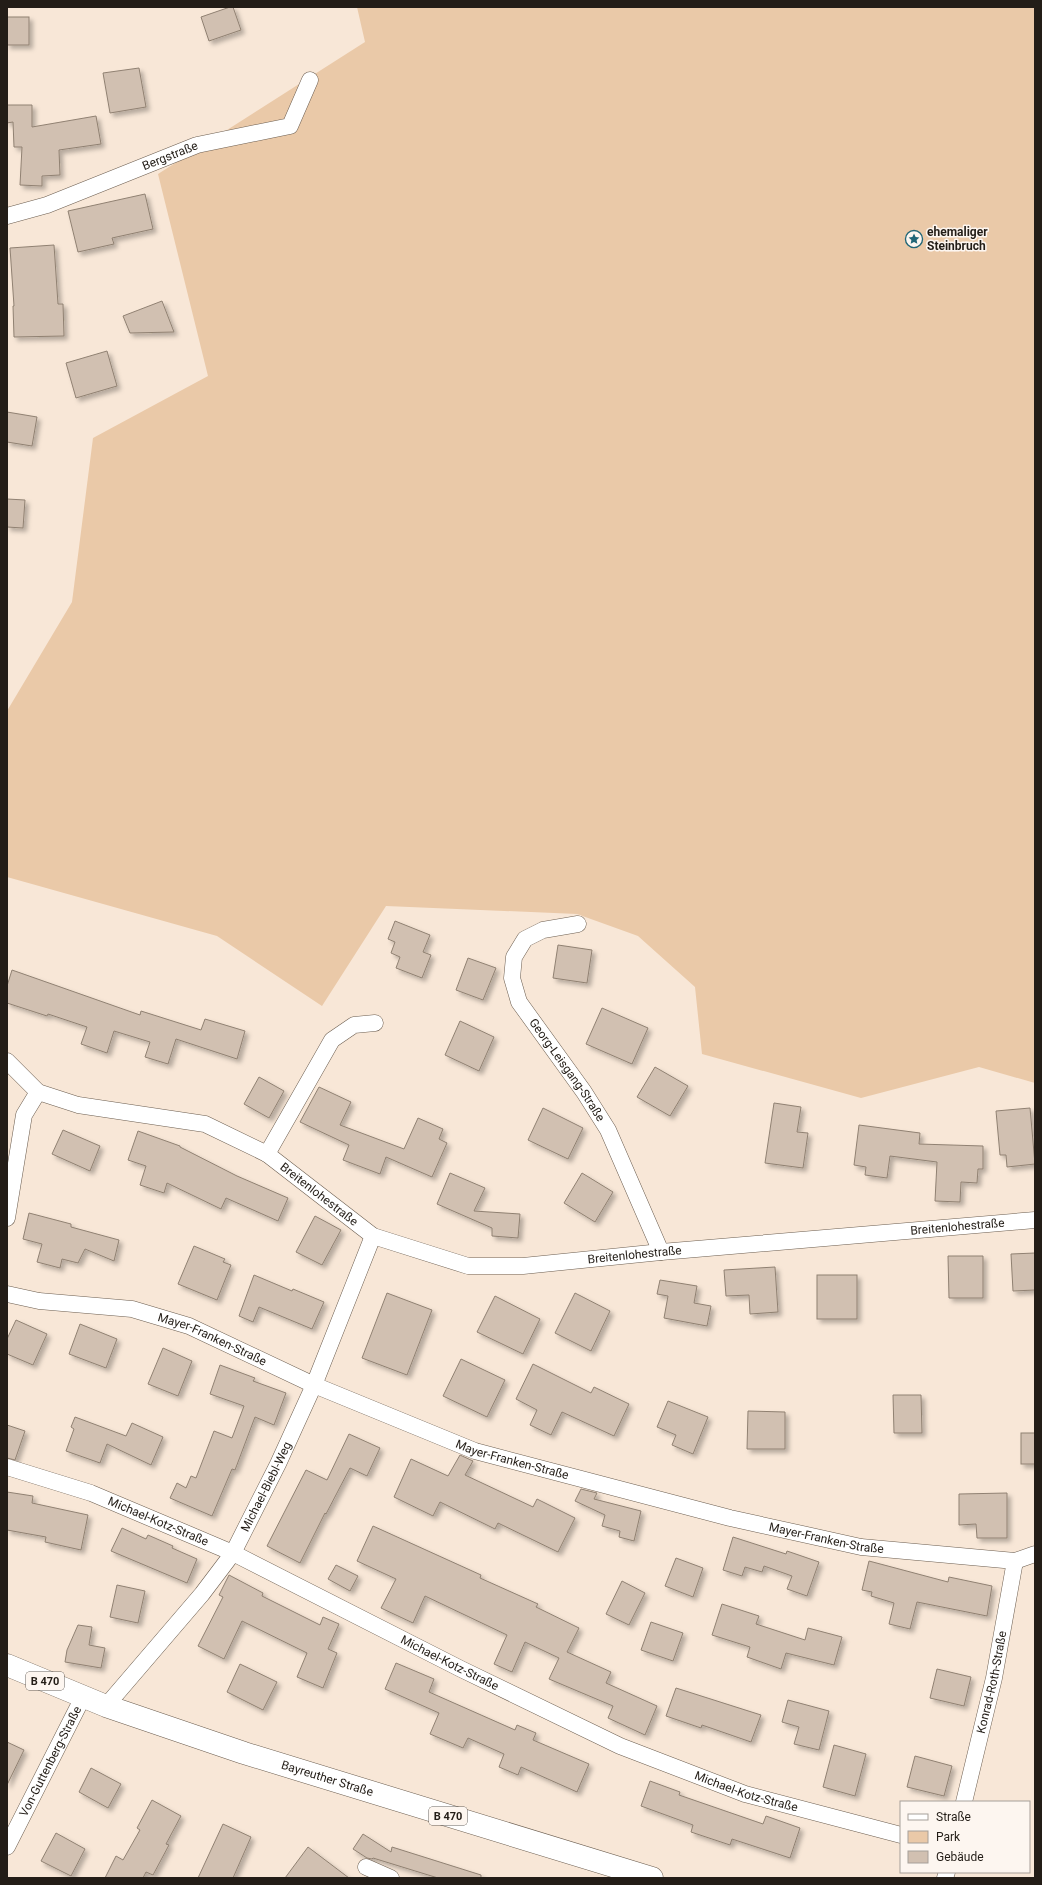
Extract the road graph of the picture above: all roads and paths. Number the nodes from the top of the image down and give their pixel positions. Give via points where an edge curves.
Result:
1 (310, 80) dead end
2 (7, 216) edge
3 (578, 924) dead end
4 (375, 1023) dead end
5 (7, 1061) edge
6 (38, 1092) junction
7 (267, 1154) junction
8 (7, 1218) edge
9 (1035, 1220) edge
10 (373, 1236) junction
11 (660, 1252) junction
12 (7, 1294) edge
13 (314, 1385) junction
14 (7, 1467) edge
15 (233, 1553) junction
16 (1035, 1554) edge
17 (1015, 1561) junction
18 (7, 1665) edge
19 (83, 1697) junction
20 (106, 1706) junction
21 (964, 1801) edge
22 (900, 1835) edge
23 (9, 1837) edge
24 (366, 1867) dead end
25 (391, 1878) edge
26 (652, 1878) edge

1 - 2 street, Bergstraße via 290,126 197,145 47,205
3 - 11 street, Georg-Leisgang-Straße via 543,930 525,939 514,957 512,978 519,1002 608,1130
4 - 7 street via 354,1025 332,1040
5 - 6 street, Breitenlohestraße
6 - 7 street, Breitenlohestraße via 78,1105 205,1124
6 - 8 street via 24,1115
7 - 10 street, Breitenlohestraße
9 - 11 street, Breitenlohestraße
10 - 11 street, Breitenlohestraße via 468,1266 523,1266
10 - 13 street, Michael-Biebl-Weg
12 - 13 street, Mayer-Franken-Straße via 39,1301 140,1311 189,1326
13 - 15 street, Michael-Biebl-Weg
13 - 17 street, Mayer-Franken-Straße via 475,1451 730,1518 861,1547
14 - 15 street, Michael-Kotz-Straße via 91,1493
15 - 20 street, Michael-Biebl-Weg via 202,1594
15 - 22 street, Michael-Kotz-Straße via 461,1669 620,1746 745,1794
16 - 17 street, Mayer-Franken-Straße
17 - 21 street, Konrad-Roth-Straße via 994,1678
18 - 19 main road, Bayreuther Straße / B 470
19 - 20 main road, Bayreuther Straße / B 470
19 - 23 street, Von-Guttenberg-Straße
20 - 26 main road, Bayreuther Straße / B 470 via 244,1753
24 - 25 street

